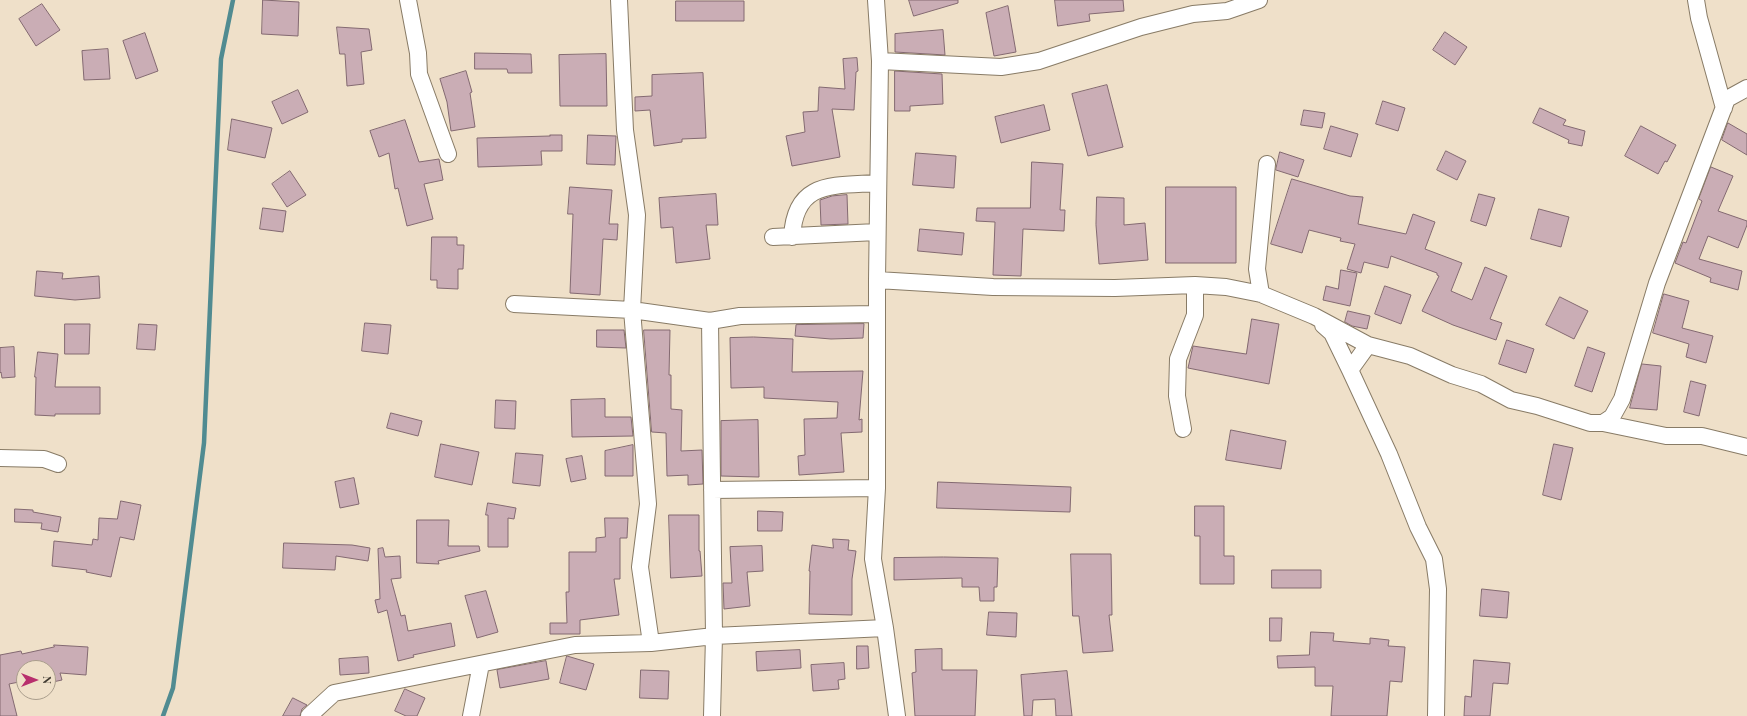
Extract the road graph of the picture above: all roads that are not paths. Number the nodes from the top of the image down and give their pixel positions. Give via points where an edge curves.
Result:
1 (408, 0) edge
2 (619, 0) edge
3 (876, 0) edge
4 (1259, 0) edge
5 (1696, 0) edge
6 (880, 61) junction
7 (1747, 88) edge
8 (1724, 108) junction
9 (448, 154) dead end
10 (1267, 164) dead end
11 (878, 183) junction
12 (877, 232) junction
13 (773, 237) dead end
14 (792, 237) junction
15 (877, 280) junction
16 (1195, 285) junction
17 (1262, 294) junction
18 (514, 304) dead end
19 (632, 310) junction
20 (877, 314) junction
21 (1316, 318) junction
22 (710, 321) junction
23 (1368, 345) junction
24 (1350, 370) junction
25 (1603, 423) junction
26 (1183, 429) dead end
27 (1747, 447) edge
28 (0, 458) edge
29 (58, 464) dead end
30 (877, 488) junction
31 (712, 490) junction
32 (886, 628) junction
33 (714, 636) junction
34 (651, 643) junction
35 (481, 664) junction
36 (309, 716) edge
37 (471, 716) edge
38 (712, 716) edge
39 (897, 716) edge
40 (1436, 716) edge

1 - 9 street via 418,53 419,74
2 - 19 street via 625,130 637,215
3 - 6 street
4 - 6 street via 1227,11 1193,14 1141,27 1039,61 1001,67
5 - 8 street
6 - 11 street
7 - 8 street via 1727,99
8 - 25 street via 1657,283 1622,399 1612,416
10 - 17 street via 1257,269
11 - 12 street
11 - 14 street via 842,185 816,190 803,200 793,219
12 - 14 street
12 - 15 street
13 - 14 street
15 - 16 street via 993,286 1115,288
15 - 20 street
16 - 17 street via 1226,287
16 - 26 street via 1195,315 1178,359 1177,396
17 - 21 street
18 - 19 street
19 - 22 street
19 - 34 street via 648,504 640,567
20 - 22 street via 740,316
20 - 30 street
21 - 23 street
21 - 24 street via 1332,333
22 - 31 street
23 - 24 street
23 - 25 street via 1410,356 1452,375 1481,384 1511,400 1590,423
24 - 40 street via 1434,559 1438,589
25 - 27 street via 1666,436 1702,436
28 - 29 street via 44,459
30 - 31 street
30 - 32 street via 873,558
31 - 33 street
32 - 33 street
32 - 39 street
33 - 34 street
33 - 38 street
34 - 35 street via 575,645
35 - 36 street via 334,693
35 - 37 street

